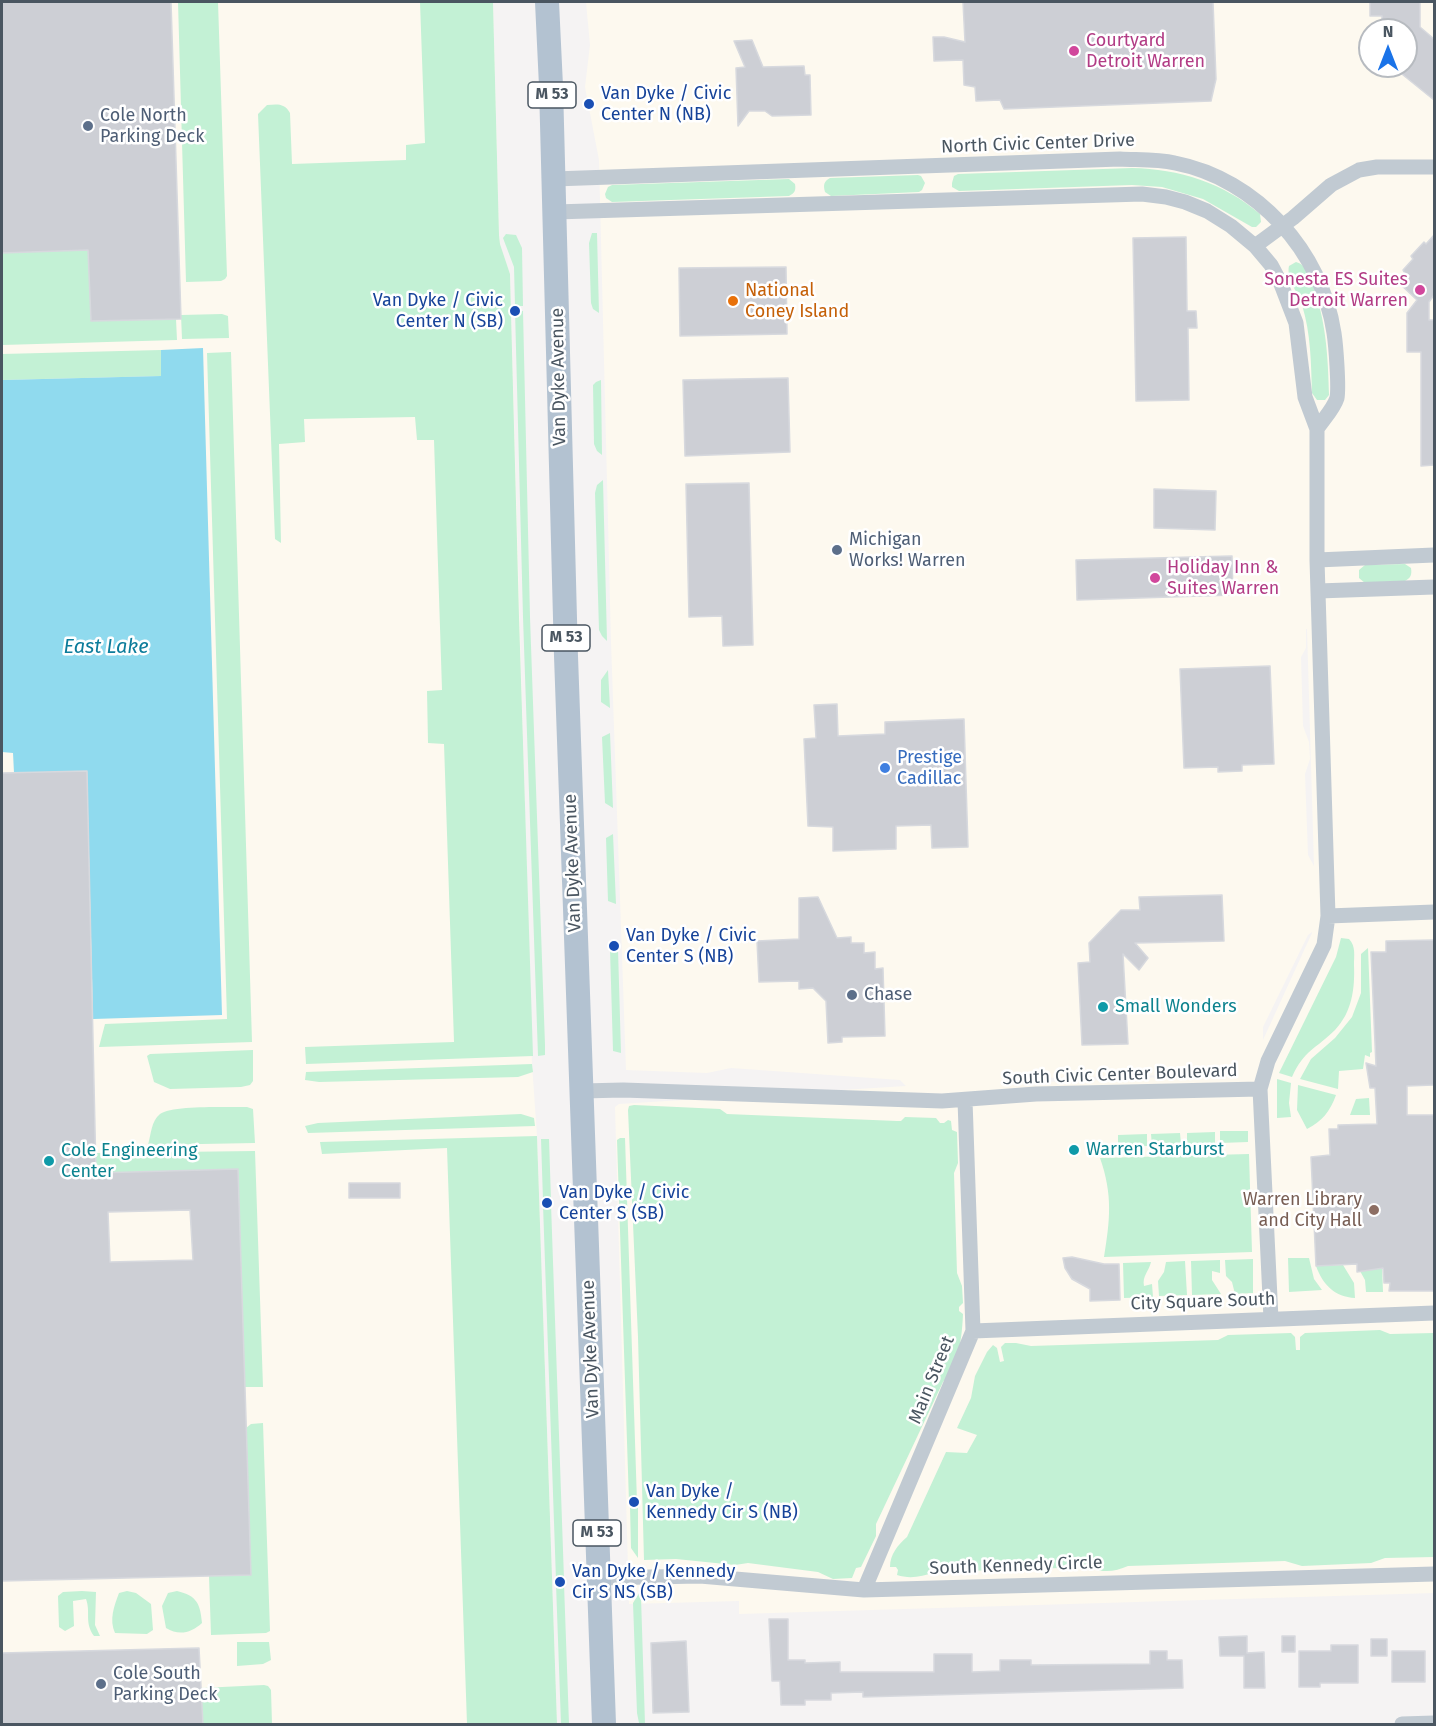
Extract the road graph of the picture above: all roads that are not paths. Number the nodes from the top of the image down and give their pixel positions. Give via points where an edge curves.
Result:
1 (547, 2) edge
2 (1434, 167) edge
3 (554, 179) junction
4 (555, 212) junction
5 (1282, 225) junction
6 (1255, 246) junction
7 (1317, 429) junction
8 (1434, 555) edge
9 (1317, 560) junction
10 (1434, 587) edge
11 (1318, 591) junction
12 (1434, 912) edge
13 (1328, 916) junction
14 (1260, 1089) junction
15 (582, 1091) junction
16 (965, 1100) junction
17 (1434, 1313) edge
18 (1270, 1319) junction
19 (973, 1332) junction
20 (1434, 1574) edge
21 (598, 1578) junction
22 (864, 1590) junction
23 (1434, 1723) edge
24 (604, 1725) edge
25 (1402, 1725) edge

1 - 3 main road, Van Dyke Avenue / M 53
2 - 5 street via 1359,170 1331,185
3 - 4 main road, Van Dyke Avenue / M 53
3 - 5 street, North Civic Center Drive via 1149,160 1199,170 1227,183
4 - 6 street via 1142,194 1166,197 1207,211
4 - 15 main road, Van Dyke Avenue / M 53
5 - 6 street
5 - 7 street, North Civic Center Drive via 1319,280 1333,324 1337,398
6 - 7 street via 1271,265 1290,305 1300,346 1305,397
7 - 9 street
8 - 9 street
9 - 11 street, South Civic Center Boulevard
10 - 11 street
11 - 13 street, South Civic Center Boulevard
12 - 13 street
13 - 14 street, South Civic Center Boulevard via 1324,945 1268,1060
14 - 16 street, South Civic Center Boulevard via 1036,1094
14 - 18 street
15 - 16 street, South Civic Center Boulevard
15 - 21 main road, Van Dyke Avenue / M 53
16 - 19 street, Main Street
17 - 18 street, City Square South
18 - 19 street, City Square South
19 - 22 street, Main Street
20 - 22 street, South Kennedy Circle
21 - 22 street, South Kennedy Circle via 700,1576
21 - 24 main road, Van Dyke Avenue / M 53
23 - 25 street

